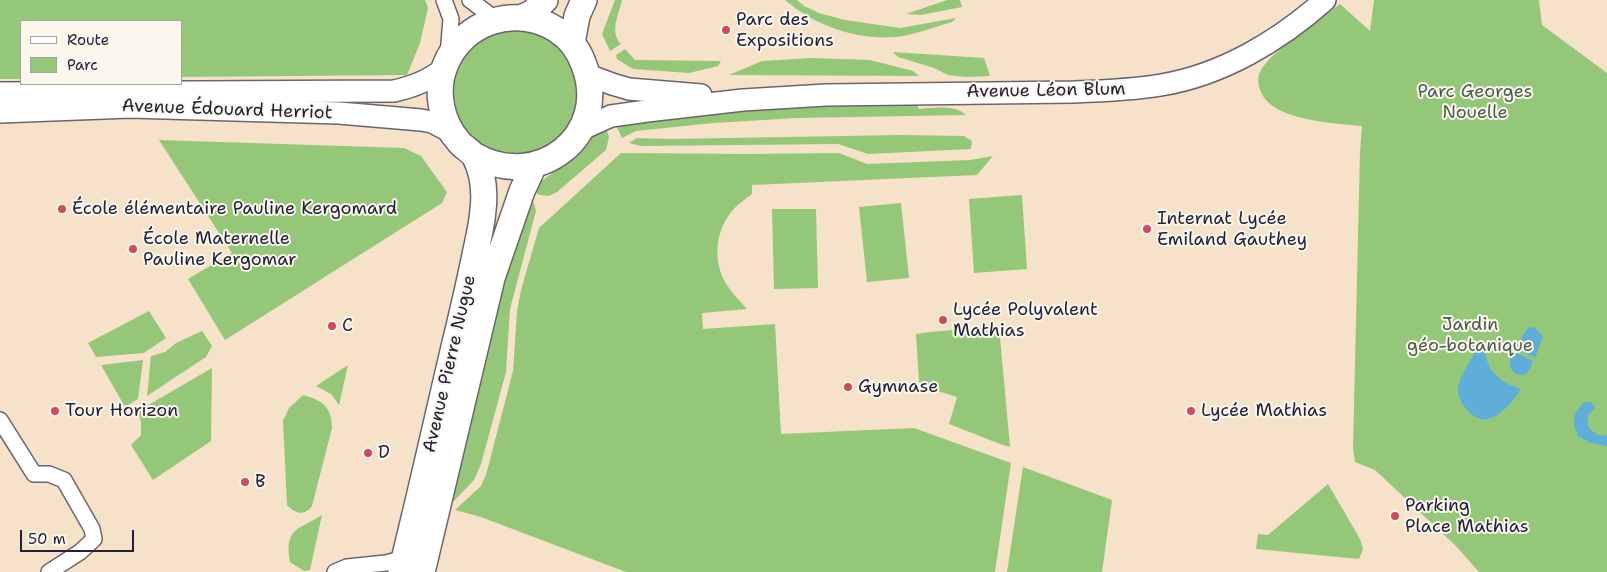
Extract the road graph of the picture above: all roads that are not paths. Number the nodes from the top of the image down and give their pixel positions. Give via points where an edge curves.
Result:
1 (444, 0) edge
2 (470, 0) edge
3 (545, 0) edge
4 (584, 0) edge
5 (1325, 0) edge
6 (523, 17) junction
7 (495, 19) junction
8 (572, 43) junction
9 (445, 64) junction
10 (588, 75) junction
11 (0, 93) edge
12 (743, 100) junction
13 (0, 112) edge
14 (580, 130) junction
15 (451, 132) junction
16 (474, 155) junction
17 (534, 165) junction
18 (0, 420) edge
19 (409, 567) edge
20 (49, 572) edge
21 (335, 572) edge

1 - 9 street via 451,19
2 - 7 street
3 - 6 main road
4 - 8 main road
5 - 12 main road, Avenue Léon Blum via 1280,35 1240,58 1198,76 1160,85 1089,92 836,95
6 - 7 main road
6 - 8 main road via 558,30
7 - 9 main road via 470,32 457,44
8 - 10 main road
9 - 11 main road, Avenue Édouard Herriot via 435,76 394,91
9 - 15 main road via 440,96
10 - 12 main road, Avenue Léon Blum via 629,89
10 - 14 main road via 588,113
12 - 14 main road, Avenue Léon Blum via 611,116
13 - 15 main road, Avenue Édouard Herriot via 130,107 329,113 403,117 432,122
14 - 17 main road via 560,152
15 - 16 main road
16 - 17 main road via 509,167
16 - 19 main road, Avenue Pierre Nugue via 483,186 480,230
17 - 19 main road, Avenue Pierre Nugue via 492,278
18 - 20 street via 34,474 49,474 64,480 92,528 94,540
19 - 21 street via 386,563 347,567

